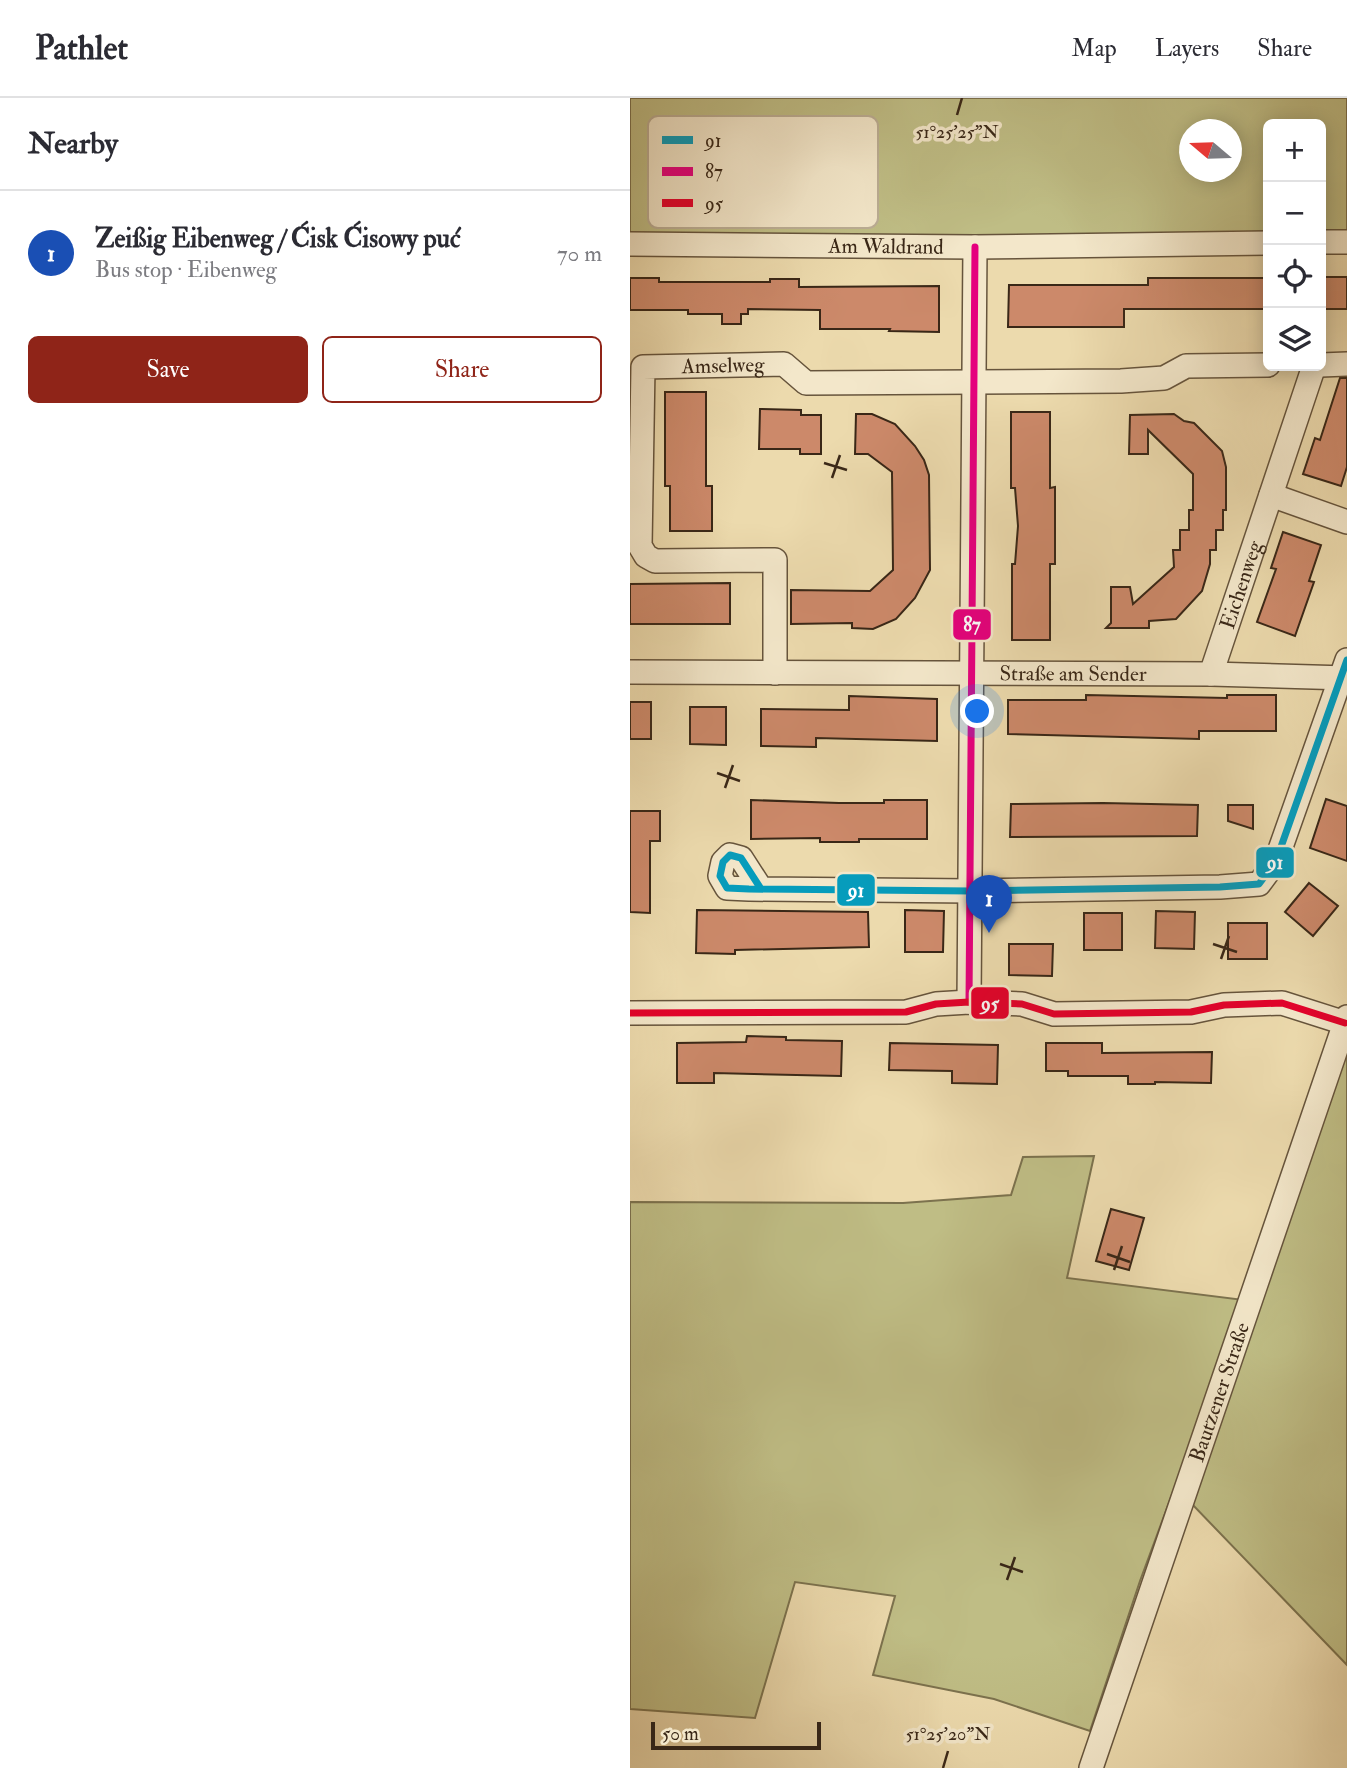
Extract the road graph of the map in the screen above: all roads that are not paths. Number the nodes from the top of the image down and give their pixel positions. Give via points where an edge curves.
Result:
1 (1326, 242) edge
2 (1347, 242) edge
3 (1263, 243) edge
4 (630, 244) edge
5 (975, 247) junction
6 (1347, 364) edge
7 (1263, 365) edge
8 (1326, 365) edge
9 (1312, 371) edge
10 (973, 383) junction
11 (1271, 495) junction
12 (1347, 522) edge
13 (630, 672) edge
14 (1345, 672) edge
15 (775, 673) junction
16 (970, 673) junction
17 (1211, 674) junction
18 (761, 889) dead end
19 (971, 891) junction
20 (969, 1003) junction
21 (630, 1013) edge
22 (1346, 1020) edge
23 (1091, 1768) edge

1 - 2 street
3 - 5 street, Am Waldrand
4 - 5 street, Am Waldrand
5 - 10 street
6 - 8 street
7 - 10 street, Amselweg via 1186,366 1164,378 1121,381
9 - 11 street, Eichenweg
10 - 15 street, Amselweg via 806,383 785,364 643,367 640,546 655,561 775,560
10 - 16 street
11 - 12 street
11 - 17 street, Eichenweg
13 - 15 street, Straße am Sender
14 - 17 street, Straße am Sender
14 - 19 street via 1276,861 1259,884
15 - 16 street, Straße am Sender
16 - 17 street, Straße am Sender
16 - 19 street
18 - 19 street
19 - 20 street
20 - 21 street via 936,1004 906,1012
20 - 22 street via 1023,1004 1054,1014 1191,1012 1224,1005 1282,1003
22 - 23 street, Bautzener Straße

